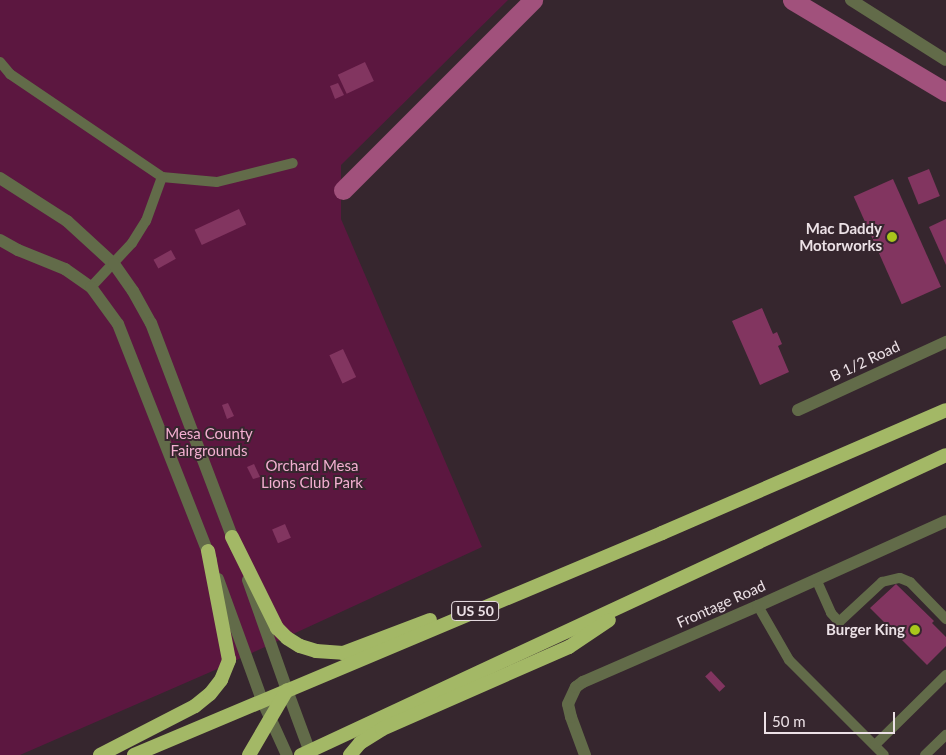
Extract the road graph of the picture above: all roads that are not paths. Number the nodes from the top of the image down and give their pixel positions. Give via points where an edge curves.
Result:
1 (851, 0) edge
2 (946, 60) edge
3 (0, 62) edge
4 (293, 164) dead end
5 (162, 177) junction
6 (0, 178) edge
7 (0, 240) edge
8 (114, 264) junction
9 (91, 287) junction
10 (946, 342) edge
11 (798, 410) dead end
12 (946, 410) edge
13 (946, 455) edge
14 (946, 521) edge
15 (662, 533) junction
16 (232, 537) junction
17 (208, 551) junction
18 (816, 579) junction
19 (640, 598) junction
20 (758, 606) junction
21 (946, 619) edge
22 (946, 675) edge
23 (287, 690) junction
24 (262, 700) junction
25 (271, 720) junction
26 (946, 735) edge
27 (875, 745) junction
28 (307, 754) edge
29 (100, 755) edge
30 (134, 755) edge
31 (249, 755) edge
32 (287, 755) edge
33 (350, 755) edge
34 (585, 755) edge
35 (884, 755) edge
36 (925, 755) edge

1 - 2 street
3 - 5 lane via 10,74
4 - 5 lane via 217,182
5 - 8 lane via 146,221
6 - 8 street via 67,222
7 - 9 street via 65,269
8 - 9 lane
8 - 16 street via 134,291 151,323
9 - 17 street via 118,324
10 - 11 street, B 1/2 Road
12 - 15 highway, US 50
13 - 19 highway
14 - 18 street, Frontage Road
15 - 16 highway via 343,653 300,646 277,628
15 - 23 highway, US 50
16 - 23 street
17 - 24 street
17 - 29 highway via 229,660 221,680 195,706
18 - 20 street, Frontage Road
18 - 21 lane via 831,613 839,622 882,582 900,578 910,582
19 - 28 highway
19 - 33 highway via 569,647 382,729 360,743
20 - 27 lane via 789,660
20 - 34 street, Frontage Road via 576,687 568,704 570,718
22 - 27 lane
23 - 24 highway, US 50
23 - 25 highway
23 - 28 street
24 - 25 street
24 - 30 highway, US 50
25 - 31 highway
25 - 32 street
26 - 36 lane
27 - 35 lane

